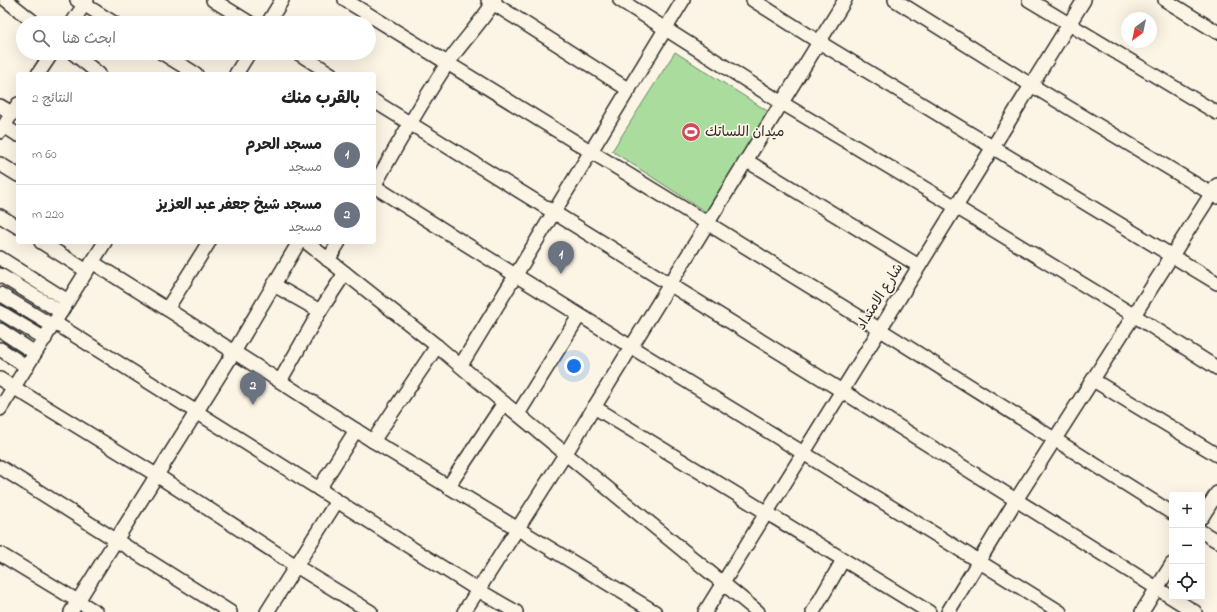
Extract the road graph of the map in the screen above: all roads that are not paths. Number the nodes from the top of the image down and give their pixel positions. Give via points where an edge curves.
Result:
1 (6, 0) edge
2 (212, 0) edge
3 (282, 0) edge
4 (345, 0) edge
5 (620, 0) edge
6 (684, 0) edge
7 (753, 0) edge
8 (845, 0) edge
9 (894, 0) edge
10 (1029, 0) edge
11 (1084, 0) edge
12 (1165, 0) edge
13 (492, 1) edge
14 (83, 2) edge
15 (26, 16) edge
16 (76, 16) edge
17 (104, 16) edge
18 (238, 16) edge
19 (272, 16) edge
20 (371, 16) edge
21 (376, 19) edge
22 (1069, 24) junction
23 (666, 30) junction
24 (1217, 32) edge
25 (819, 42) junction
26 (47, 60) edge
27 (82, 60) edge
28 (173, 60) edge
29 (245, 60) edge
30 (309, 60) edge
31 (448, 63) junction
32 (39, 72) edge
33 (97, 72) edge
34 (193, 72) edge
35 (237, 72) edge
36 (328, 72) edge
37 (1031, 85) junction
38 (629, 90) junction
39 (376, 103) edge
40 (782, 103) junction
41 (0, 106) edge
42 (15, 109) edge
43 (1217, 113) edge
44 (409, 124) junction
45 (2, 129) edge
46 (16, 134) edge
47 (992, 147) junction
48 (591, 152) junction
49 (747, 161) junction
50 (0, 164) edge
51 (16, 174) edge
52 (376, 182) edge
53 (376, 187) edge
54 (1215, 192) edge
55 (956, 206) junction
56 (553, 213) junction
57 (0, 216) edge
58 (708, 224) junction
59 (16, 226) edge
60 (45, 244) edge
61 (104, 244) edge
62 (208, 244) edge
63 (298, 244) edge
64 (308, 244) edge
65 (338, 244) edge
66 (1172, 256) junction
67 (0, 258) edge
68 (328, 260) junction
69 (919, 266) junction
70 (15, 267) junction
71 (89, 267) junction
72 (346, 273) junction
73 (515, 277) junction
74 (2, 281) edge
75 (1217, 283) edge
76 (670, 284) junction
77 (274, 285) junction
78 (0, 294) edge
79 (68, 301) junction
80 (167, 309) junction
81 (0, 312) edge
82 (320, 312) junction
83 (579, 316) junction
84 (1134, 316) junction
85 (56, 320) junction
86 (879, 329) junction
87 (0, 330) edge
88 (44, 339) junction
89 (437, 346) junction
90 (630, 348) junction
91 (0, 349) edge
92 (234, 352) junction
93 (36, 353) junction
94 (461, 365) junction
95 (27, 367) junction
96 (1217, 368) edge
97 (0, 379) edge
98 (1093, 380) junction
99 (280, 381) junction
100 (14, 388) junction
101 (842, 391) junction
102 (504, 403) junction
103 (594, 407) junction
104 (0, 409) edge
105 (197, 412) junction
106 (518, 414) junction
107 (356, 430) junction
108 (1055, 440) junction
109 (373, 441) junction
110 (803, 452) junction
111 (566, 453) junction
112 (1217, 455) edge
113 (0, 467) edge
114 (158, 476) junction
115 (448, 487) junction
116 (319, 489) junction
117 (1217, 493) edge
118 (1016, 500) junction
119 (337, 501) junction
120 (1169, 511) edge
121 (1205, 512) edge
122 (766, 513) junction
123 (517, 528) junction
124 (1205, 534) edge
125 (116, 540) junction
126 (1217, 541) edge
127 (0, 554) edge
128 (843, 560) junction
129 (978, 561) junction
130 (296, 566) junction
131 (1169, 568) edge
132 (722, 583) junction
133 (1156, 588) junction
134 (478, 590) junction
135 (75, 607) edge
136 (96, 612) edge
137 (230, 612) edge
138 (267, 612) edge
139 (371, 612) edge
140 (464, 612) edge
141 (516, 612) edge
142 (655, 612) edge
143 (705, 612) edge
144 (758, 612) edge
145 (813, 612) edge
146 (929, 612) edge
147 (948, 612) edge
148 (1060, 612) edge
149 (1142, 612) edge
150 (1195, 612) edge

1 - 15 street
2 - 18 street
3 - 19 street
4 - 20 street
5 - 23 street
6 - 23 street
7 - 25 street
8 - 25 street
9 - 37 street
10 - 22 street
11 - 22 street, شارع الامتداد
12 - 24 street
13 - 31 street via 481,21
13 - 38 street
14 - 16 street
14 - 17 street
21 - 31 street
22 - 37 street, شارع الامتداد
22 - 43 street
23 - 38 street
23 - 40 street
25 - 40 street
25 - 47 street
26 - 32 street
27 - 33 street
28 - 34 street
29 - 35 street
30 - 36 street
31 - 44 street
31 - 48 street
37 - 47 street, شارع الامتداد
37 - 54 street
38 - 48 street
39 - 44 street
40 - 49 street
40 - 55 street
41 - 42 street
42 - 45 street
44 - 52 street
44 - 56 street
45 - 46 street
47 - 55 street, شارع الامتداد
47 - 66 street
48 - 56 street
48 - 58 street
49 - 58 street
49 - 69 street
50 - 51 street
53 - 73 street
54 - 66 street
55 - 69 street, شارع الامتداد
55 - 84 street
56 - 73 street
56 - 76 street
57 - 59 street
58 - 76 street
58 - 86 street
60 - 71 street
61 - 71 street
62 - 80 street
63 - 77 street
64 - 68 street
65 - 68 street
66 - 75 street
66 - 84 street
67 - 70 street
68 - 72 street
69 - 86 street, شارع الامتداد
70 - 74 street
70 - 79 street
71 - 79 street
71 - 80 street
72 - 82 street
72 - 89 street
73 - 83 street
73 - 94 street
74 - 85 street
76 - 90 street
76 - 101 street
77 - 82 street
77 - 92 street
78 - 85 street
79 - 85 street
80 - 92 street
81 - 88 street
82 - 99 street
83 - 90 street
83 - 106 street
84 - 96 street
84 - 98 street
85 - 88 street
85 - 105 street
86 - 101 street, شارع الامتداد
86 - 108 street
87 - 93 street
88 - 93 street
89 - 94 street
89 - 109 street
90 - 103 street
90 - 110 street
91 - 95 street
92 - 99 street
92 - 105 street
93 - 95 street
94 - 102 street
95 - 100 street
97 - 100 street
98 - 108 street
98 - 112 street
99 - 107 street
100 - 104 street
100 - 114 street
101 - 110 street, شارع الامتداد
101 - 118 street
102 - 106 street
102 - 115 street
103 - 111 street
103 - 122 street
105 - 114 street
105 - 116 street
106 - 111 street
107 - 109 street
107 - 116 street
108 - 118 street
108 - 120 street
109 - 115 street
110 - 122 street, شارع الامتداد
110 - 129 street
111 - 123 street
111 - 132 street
113 - 125 street
114 - 125 street
114 - 130 street
115 - 123 street
116 - 119 street
117 - 121 street
118 - 129 street
118 - 133 street
119 - 130 street
119 - 134 street
122 - 128 street
122 - 132 street, شارع الامتداد
123 - 134 street
123 - 142 street
124 - 126 street
125 - 135 street
125 - 137 street
127 - 135 street
128 - 145 street
128 - 146 street
129 - 147 street
129 - 148 street
130 - 138 street
130 - 139 street
131 - 133 street
132 - 143 street, شارع الامتداد
132 - 144 street
133 - 149 street
133 - 150 street
134 - 140 street
134 - 141 street
135 - 136 street

